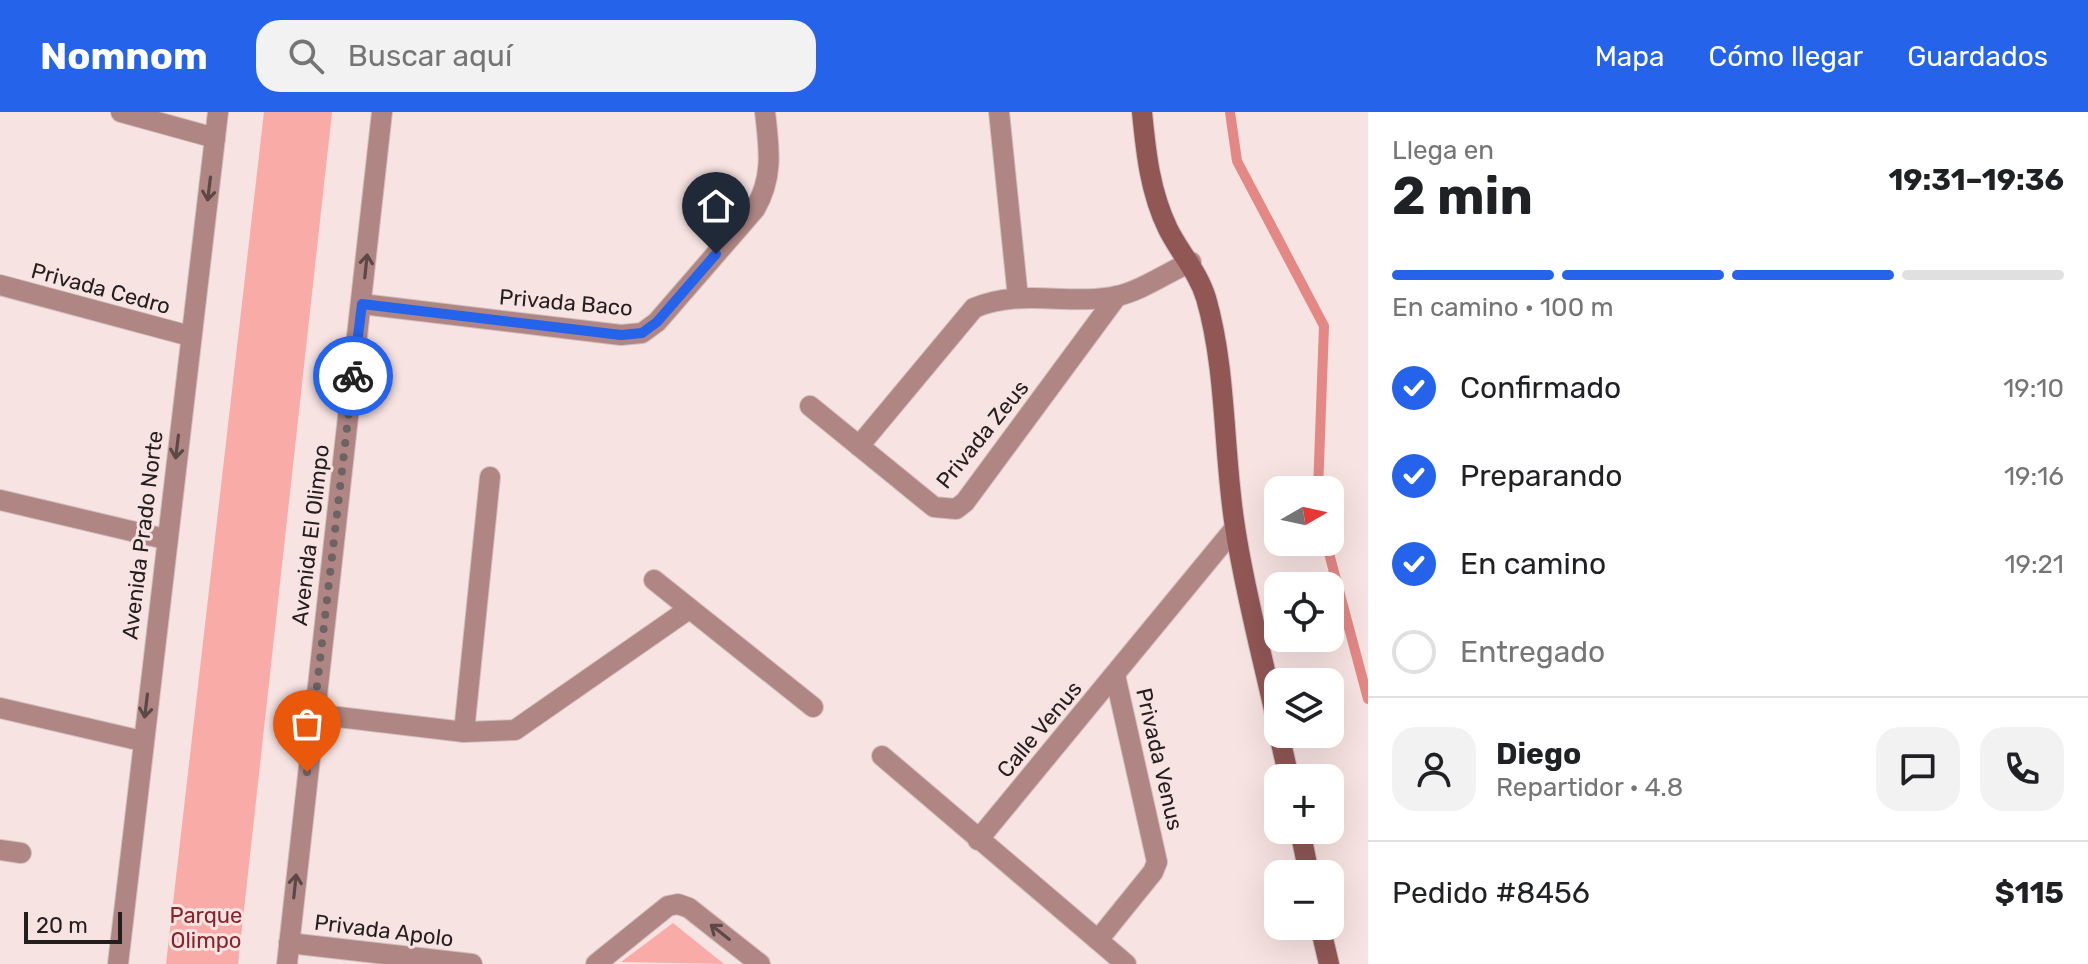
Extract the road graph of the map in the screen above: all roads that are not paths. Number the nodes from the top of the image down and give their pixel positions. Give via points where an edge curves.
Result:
1 (121, 112) edge
2 (218, 112) edge
3 (382, 112) edge
4 (762, 112) edge
5 (999, 112) edge
6 (1142, 112) edge
7 (215, 138) junction
8 (1191, 262) junction
9 (0, 285) edge
10 (1117, 296) junction
11 (1018, 298) junction
12 (362, 304) junction
13 (190, 336) junction
14 (810, 406) dead end
15 (859, 446) junction
16 (490, 477) dead end
17 (0, 500) edge
18 (1235, 528) junction
19 (165, 539) junction
20 (654, 580) dead end
21 (689, 609) junction
22 (1265, 668) edge
23 (1115, 675) junction
24 (813, 707) dead end
25 (0, 708) edge
26 (313, 714) junction
27 (464, 732) junction
28 (142, 741) junction
29 (882, 756) dead end
30 (978, 840) junction
31 (0, 850) edge
32 (21, 853) dead end
33 (1098, 940) junction
34 (1323, 940) edge
35 (289, 943) junction
36 (118, 964) edge
37 (287, 964) edge
38 (472, 964) edge
39 (597, 964) edge
40 (760, 964) edge
41 (1126, 964) edge
42 (1329, 964) edge

1 - 7 street
2 - 7 street, Avenida Prado Norte
12 -> 3 street, Avenida El Olimpo
4 - 12 street, Privada Baco via 770,167 767,188 755,209 642,333 621,335
5 - 11 street
6 - 8 main road via 1156,199 1169,232
7 -> 13 street, Avenida Prado Norte
8 - 10 street, Privada Zeus
8 - 18 main road via 1213,331
9 - 13 street, Privada Cedro
10 - 11 street, Privada Zeus
10 - 15 street, Privada Zeus via 956,509 934,507
11 - 15 street, Privada Zeus via 974,308
12 - 26 street, Avenida El Olimpo
13 -> 19 street, Avenida Prado Norte
14 - 15 street, Privada Zeus
16 - 27 street
17 - 19 street
18 - 22 main road
18 - 23 street, Calle Venus
19 -> 28 street, Avenida Prado Norte
20 - 21 street
21 - 24 street
21 - 27 street via 515,730
23 - 30 street, Calle Venus
23 - 33 street, Privada Venus via 1157,862
25 - 28 street
26 - 27 street
35 -> 26 street, Avenida El Olimpo
28 - 36 street, Avenida Prado Norte
29 - 30 street
30 - 33 street
31 - 32 street
33 - 41 street
34 - 42 main road
35 - 37 street, Avenida El Olimpo
35 - 38 street, Privada Apolo
40 -> 39 street via 678,904 668,906

